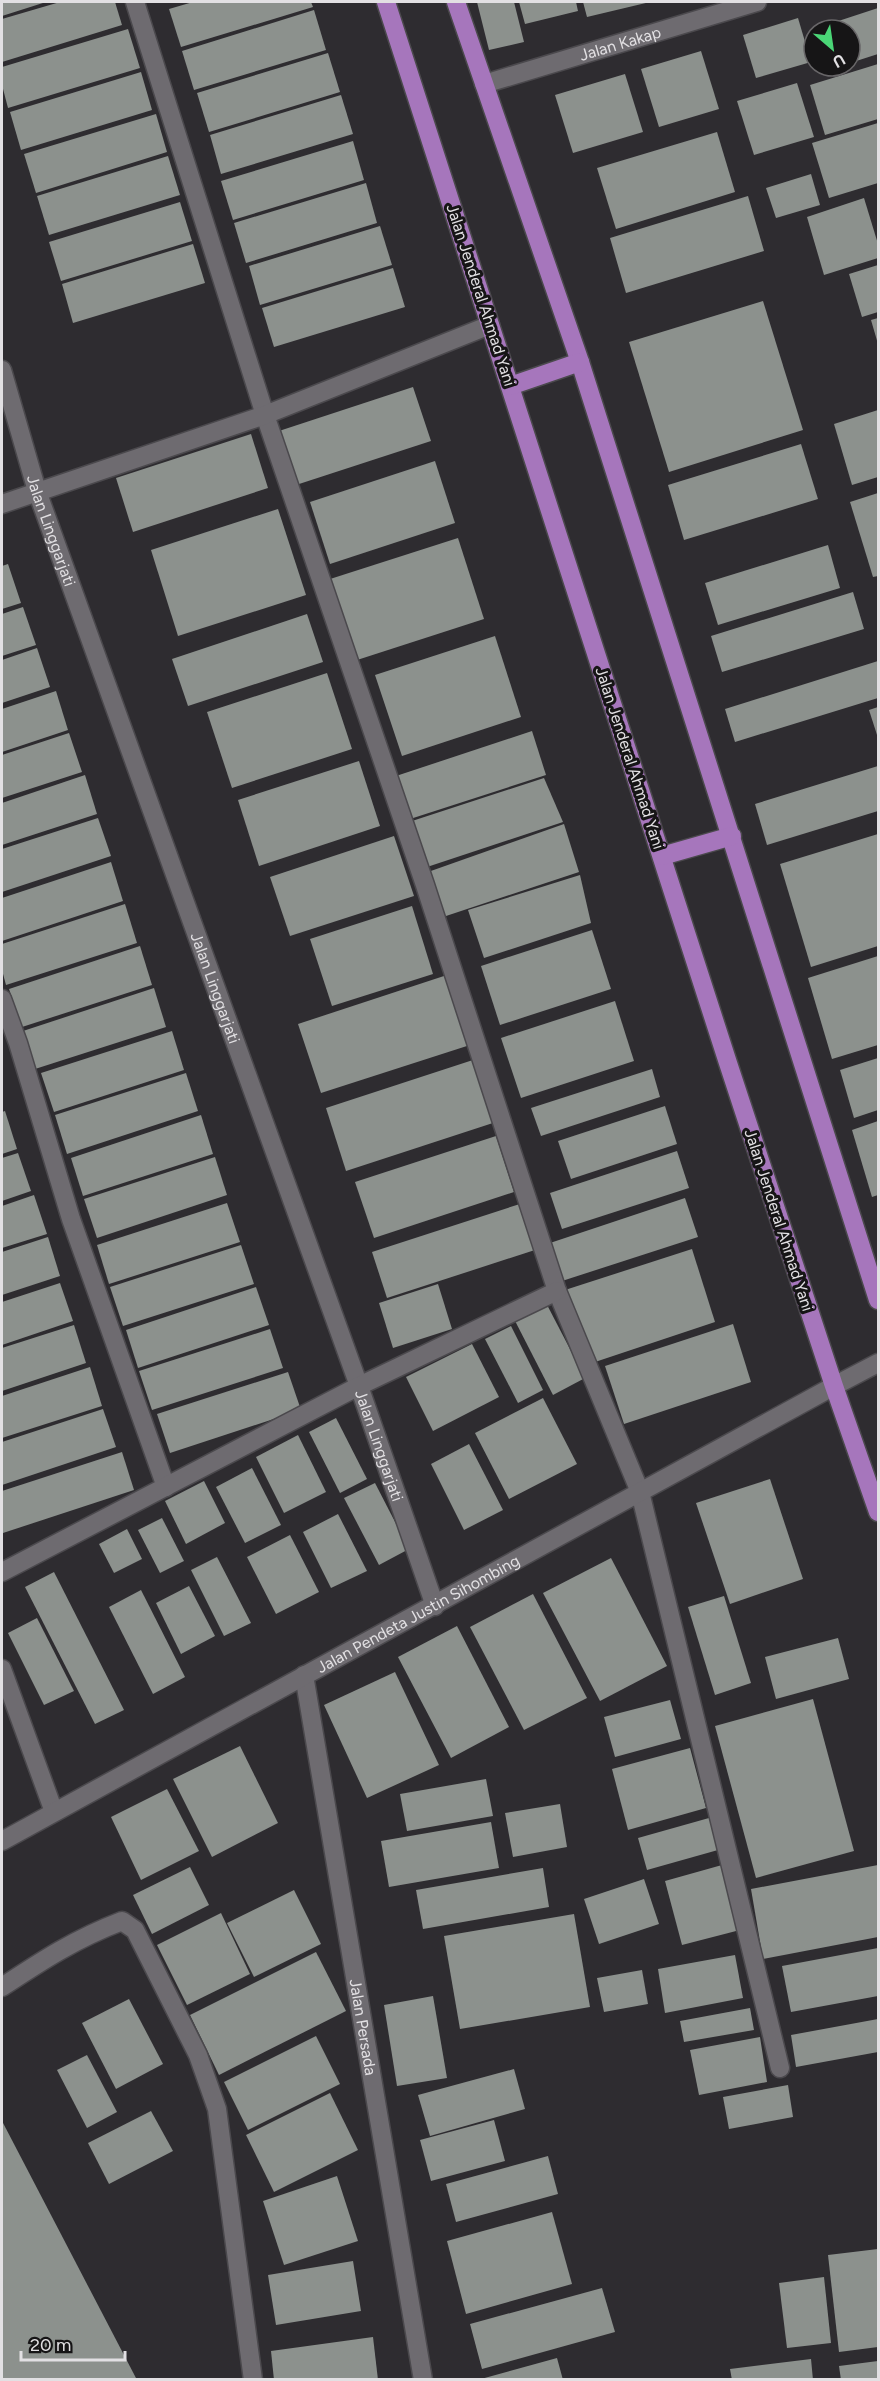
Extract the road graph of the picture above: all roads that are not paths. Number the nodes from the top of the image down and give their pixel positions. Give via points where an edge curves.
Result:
1 (135, 2) edge
2 (386, 2) edge
3 (456, 2) edge
4 (757, 2) edge
5 (484, 84) junction
6 (490, 325) junction
7 (580, 362) junction
8 (2, 370) edge
9 (510, 386) junction
10 (265, 415) junction
11 (37, 491) junction
12 (2, 504) edge
13 (732, 836) junction
14 (662, 856) junction
15 (2, 999) edge
16 (557, 1291) junction
17 (879, 1300) edge
18 (879, 1363) edge
19 (359, 1386) junction
20 (834, 1386) junction
21 (166, 1487) junction
22 (640, 1492) junction
23 (879, 1512) edge
24 (2, 1572) edge
25 (435, 1606) junction
26 (2, 1669) edge
27 (304, 1675) junction
28 (54, 1812) junction
29 (2, 1841) edge
30 (2, 1987) edge
31 (780, 2068) dead end
32 (253, 2379) edge
33 (423, 2379) edge

1 - 10 street
2 - 6 main road, Jalan Jenderal Ahmad Yani
3 - 5 main road
4 - 5 street, Jalan Kakap
5 - 7 main road
6 - 9 main road, Jalan Jenderal Ahmad Yani
6 - 10 street
7 - 9 main road
7 - 13 main road
8 - 11 street, Jalan Linggarjati
9 - 14 main road, Jalan Jenderal Ahmad Yani
10 - 11 street
10 - 16 street via 429,896
11 - 12 street
11 - 19 street, Jalan Linggarjati
13 - 14 main road
13 - 17 main road
14 - 20 main road, Jalan Jenderal Ahmad Yani
15 - 21 street via 70,1219
16 - 19 street
16 - 22 street
18 - 20 street, Jalan Pendeta Justin Sihombing
19 - 21 street
19 - 25 street, Jalan Linggarjati
20 - 22 street, Jalan Pendeta Justin Sihombing
20 - 23 main road, Jalan Jenderal Ahmad Yani
21 - 24 street
22 - 25 street, Jalan Pendeta Justin Sihombing
22 - 31 street
25 - 27 street, Jalan Pendeta Justin Sihombing
26 - 28 street
27 - 28 street, Jalan Pendeta Justin Sihombing
27 - 33 street, Jalan Persada
28 - 29 street, Jalan Pendeta Justin Sihombing
30 - 32 street via 85,1935 122,1921 135,1930 198,2055 218,2109

